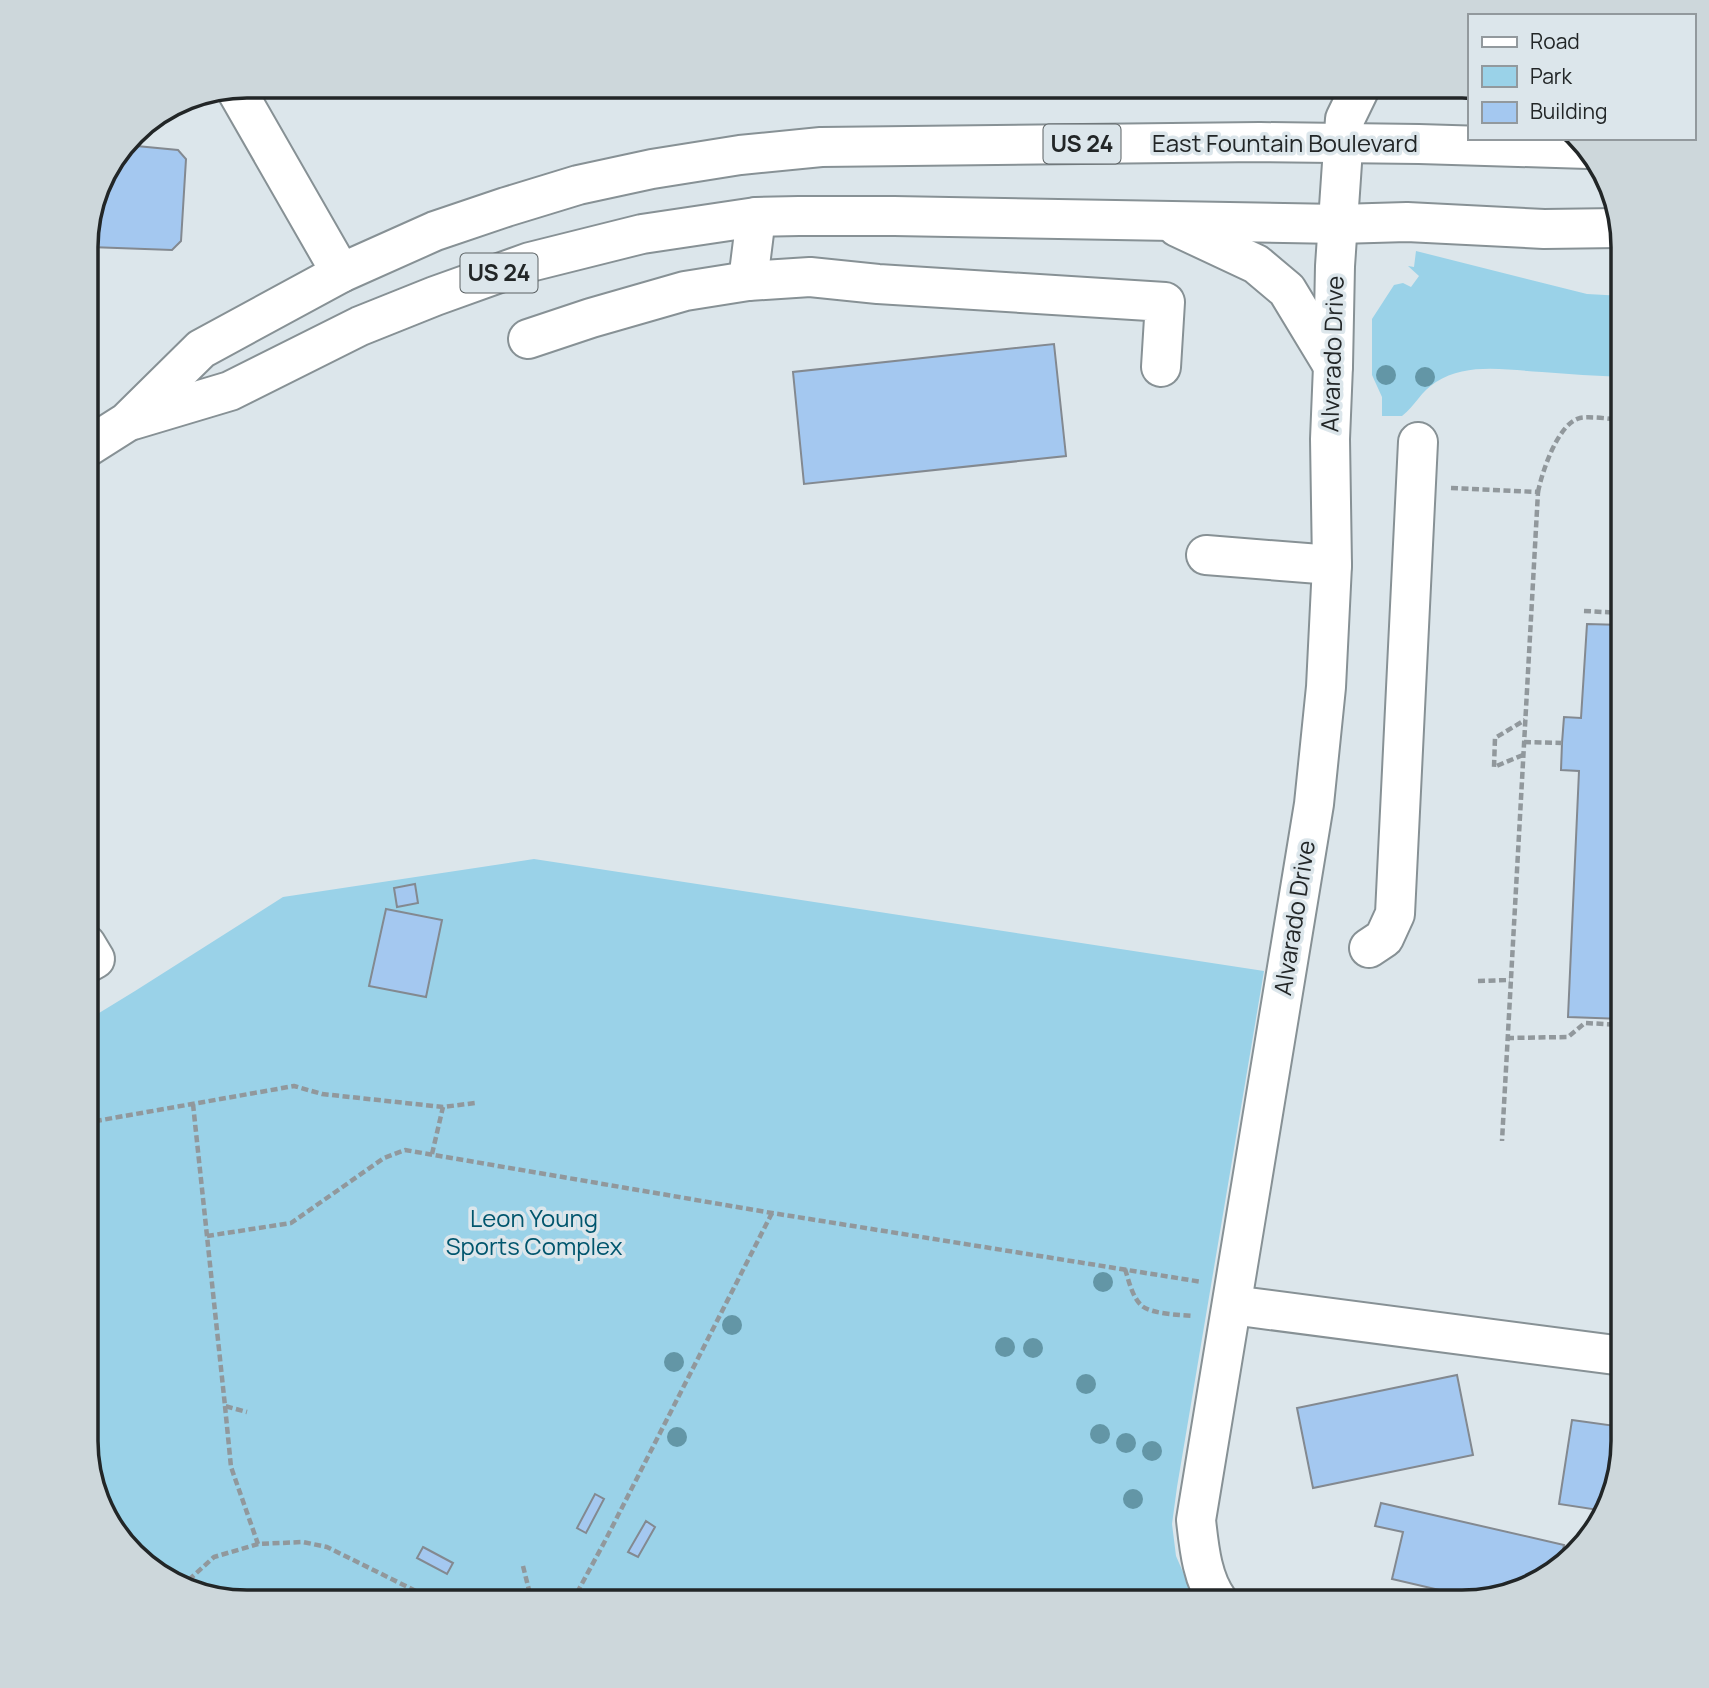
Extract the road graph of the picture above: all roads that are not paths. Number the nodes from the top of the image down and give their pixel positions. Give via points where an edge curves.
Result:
1 (241, 98) edge
2 (1345, 109) edge
3 (1574, 149) edge
4 (755, 217) junction
5 (1166, 221) junction
6 (1339, 224) junction
7 (1610, 228) edge
8 (341, 273) junction
9 (748, 281) junction
10 (528, 339) dead end
11 (1334, 366) junction
12 (1161, 367) dead end
13 (127, 422) junction
14 (98, 440) edge
15 (1418, 442) dead end
16 (1206, 555) dead end
17 (1332, 565) junction
18 (1369, 948) dead end
19 (1212, 1302) junction
20 (1611, 1354) edge
21 (1213, 1590) edge

1 - 8 main road
2 - 3 main road, East Fountain Boulevard / US 24 via 1419,144
2 - 6 main road, Alvarado Drive
2 - 8 main road, East Fountain Boulevard / US 24 via 1247,142 821,147 652,169 579,185 435,231
4 - 5 main road, East Fountain Boulevard / US 24
4 - 9 main road
4 - 13 main road, East Fountain Boulevard / US 24 via 642,234 530,262 360,326 230,391
5 - 6 main road, East Fountain Boulevard / US 24
5 - 11 main road via 1256,264 1287,290
6 - 7 main road, East Fountain Boulevard / US 24
6 - 11 main road, Alvarado Drive
8 - 13 main road, East Fountain Boulevard / US 24 via 201,349
9 - 10 main road via 685,291
9 - 12 main road via 810,277 1165,302
11 - 17 main road, Alvarado Drive
13 - 14 main road, East Fountain Boulevard / US 24
15 - 18 main road via 1395,914 1384,937
16 - 17 main road
17 - 19 main road, Alvarado Drive via 1314,804
19 - 20 main road
19 - 21 main road, Alvarado Drive via 1196,1520 1199,1548

